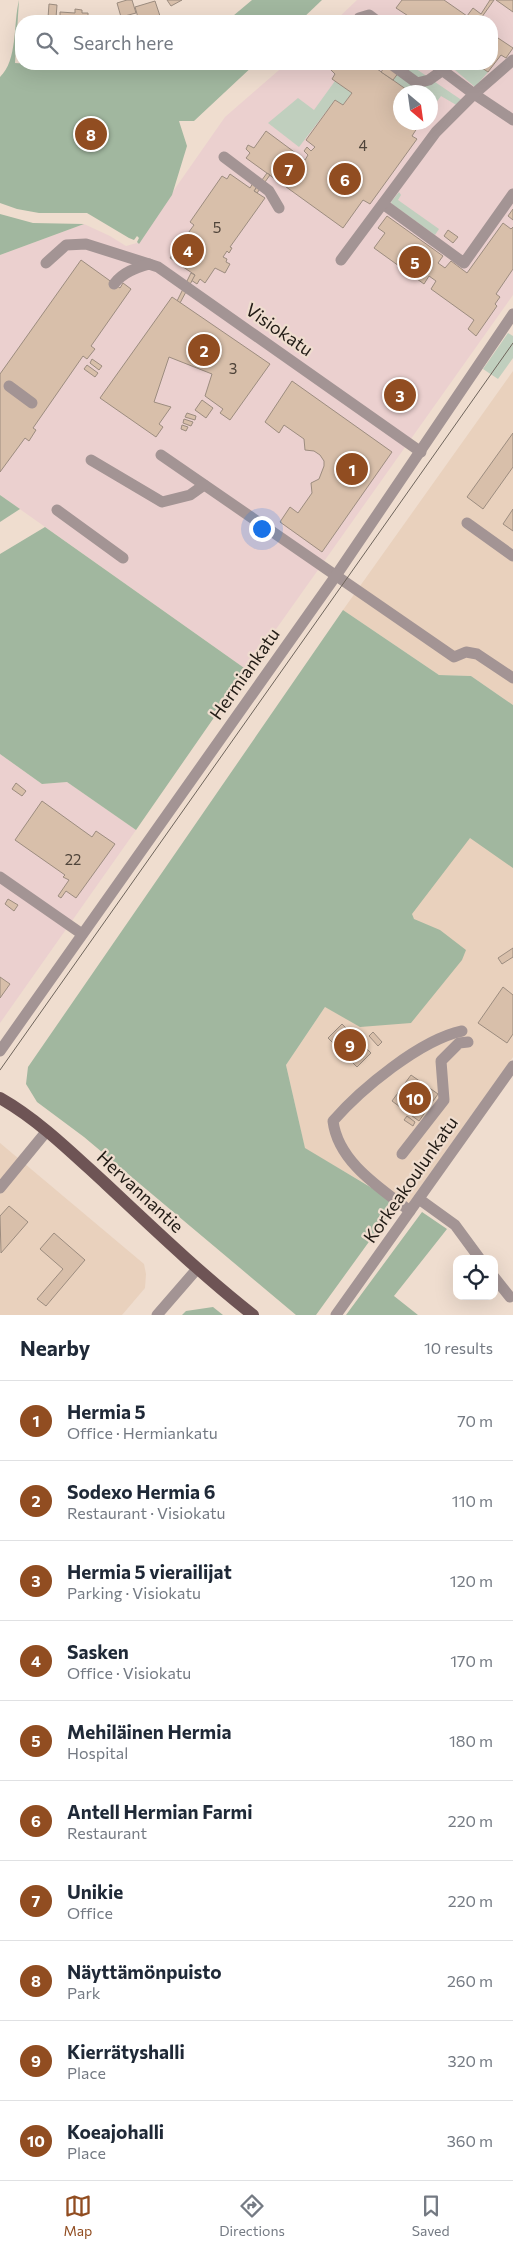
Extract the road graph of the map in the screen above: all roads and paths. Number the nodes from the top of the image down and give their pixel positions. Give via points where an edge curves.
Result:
1 (513, 60) edge
2 (399, 70) edge
3 (437, 70) edge
4 (443, 70) edge
5 (474, 94) junction
6 (513, 120) edge
7 (224, 157) dead end
8 (513, 194) edge
9 (383, 204) junction
10 (279, 208) dead end
11 (75, 244) junction
12 (341, 260) dead end
13 (62, 261) dead end
14 (46, 263) dead end
15 (149, 264) junction
16 (114, 284) dead end
17 (513, 314) edge
18 (8, 386) dead end
19 (32, 403) dead end
20 (421, 452) junction
21 (161, 455) dead end
22 (91, 460) dead end
23 (204, 485) junction
24 (57, 510) dead end
25 (468, 523) dead end
26 (513, 556) edge
27 (124, 558) dead end
28 (335, 577) junction
29 (513, 678) edge
30 (0, 877) edge
31 (82, 934) junction
32 (462, 1031) dead end
33 (468, 1042) dead end
34 (0, 1051) edge
35 (513, 1066) edge
36 (0, 1098) edge
37 (46, 1132) junction
38 (402, 1154) dead end
39 (0, 1188) edge
40 (419, 1199) junction
41 (410, 1211) junction
42 (477, 1255) edge
43 (197, 1269) junction
44 (498, 1282) edge
45 (510, 1297) dead end
46 (157, 1315) edge
47 (253, 1315) edge
48 (336, 1315) edge

1 - 5 street
2 - 3 street via 417,83 429,80
4 - 5 street
5 - 6 street
5 - 9 street via 430,139
7 - 10 street via 269,190
8 - 9 street via 464,262
9 - 12 street
11 - 13 street
11 - 14 street via 66,245
11 - 15 street, Visiokatu via 86,244
15 - 16 street via 127,272
15 - 20 street, Visiokatu via 158,267
17 - 20 street, Hermiankatu
18 - 19 street
20 - 28 street, Hermiankatu
21 - 23 street
22 - 23 street via 162,502 190,495
23 - 28 street
24 - 27 street
25 - 26 street
28 - 29 street via 454,657 466,652 477,654
28 - 31 street, Hermiankatu
30 - 31 street
31 - 34 street, Hermiankatu
32 - 41 street via 448,1034 394,1065 347,1104 333,1121 334,1135 346,1155 367,1179
33 - 38 street via 458,1043 441,1062 444,1100
35 - 40 street, Korkeakoulunkatu
36 - 37 main road, Hervannantie
37 - 39 street
37 - 43 main road, Hervannantie
40 - 41 street, Korkeakoulunkatu
40 - 42 street via 455,1225
41 - 48 street, Korkeakoulunkatu
43 - 46 street
43 - 47 main road, Hervannantie
44 - 45 street

